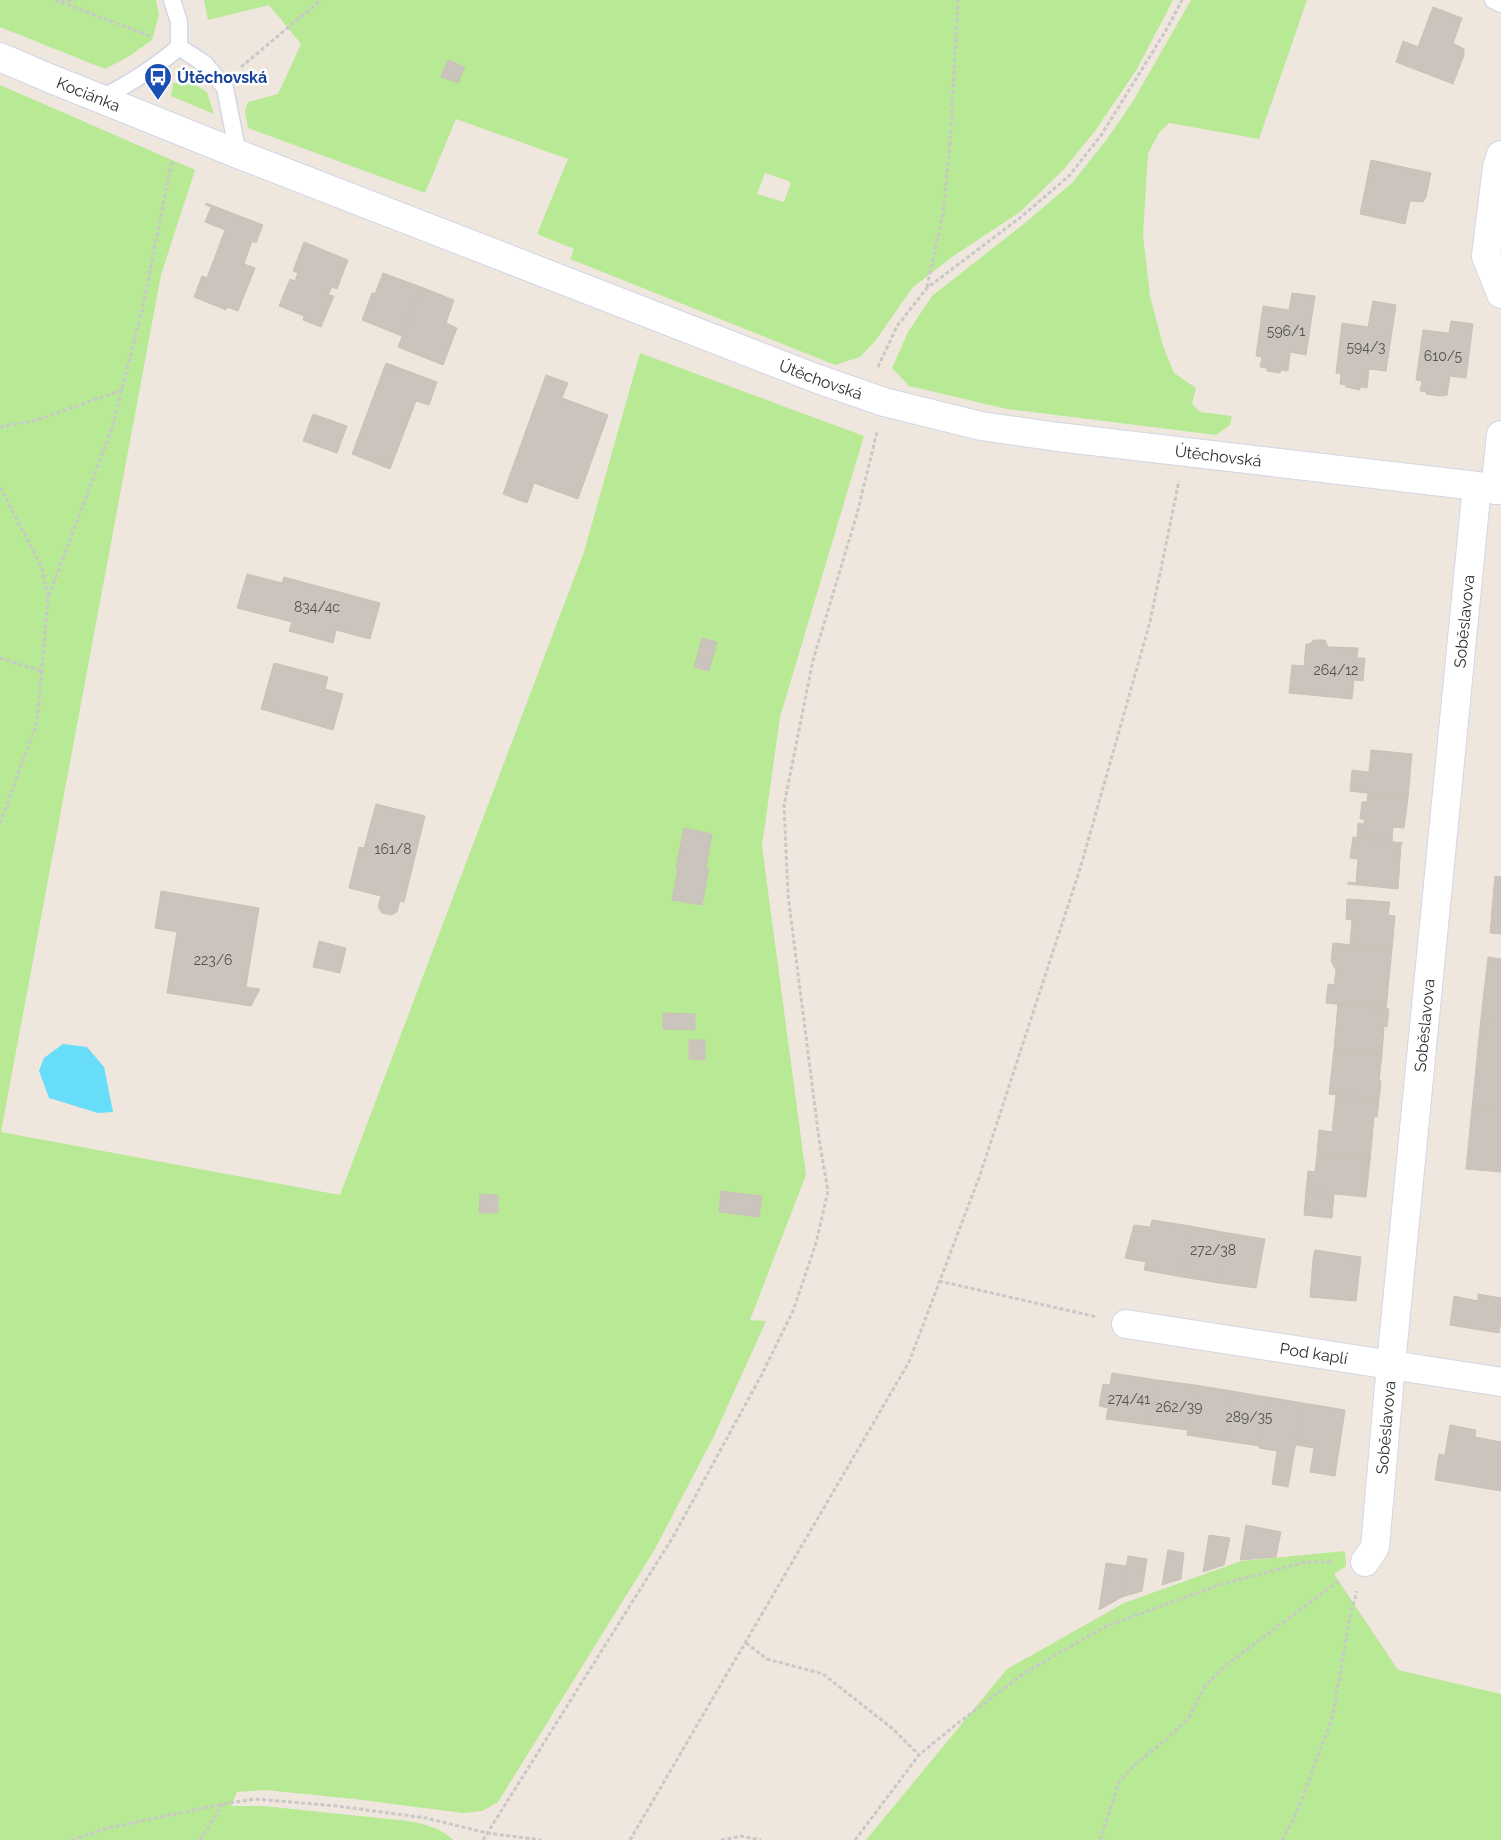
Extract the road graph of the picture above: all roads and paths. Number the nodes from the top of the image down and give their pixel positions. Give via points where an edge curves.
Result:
1 (55, 0) edge
2 (75, 0) edge
3 (172, 0) edge
4 (321, 0) edge
5 (958, 0) edge
6 (1182, 0) edge
7 (1493, 0) edge
8 (60, 2) junction
9 (1501, 4) edge
10 (179, 47) junction
11 (0, 57) edge
12 (225, 88) junction
13 (100, 99) junction
14 (178, 130) junction
15 (238, 154) junction
16 (1501, 155) edge
17 (926, 288) junction
18 (1501, 294) edge
19 (122, 390) junction
20 (875, 398) junction
21 (0, 427) edge
22 (1501, 435) edge
23 (1186, 451) junction
24 (0, 487) edge
25 (1491, 489) edge
26 (48, 598) junction
27 (0, 658) edge
28 (41, 671) junction
29 (0, 823) edge
30 (939, 1281) junction
31 (1126, 1324) joint
32 (1391, 1364) junction
33 (1501, 1382) edge
34 (1365, 1562) junction
35 (746, 1642) junction
36 (919, 1755) junction
37 (223, 1804) junction
38 (487, 1833) junction
39 (72, 1840) edge
40 (200, 1840) edge
41 (483, 1840) edge
42 (541, 1840) edge
43 (630, 1840) edge
44 (721, 1840) edge
45 (761, 1840) edge
46 (855, 1840) edge
47 (1100, 1840) edge
48 (1282, 1840) edge

1 - 8 path
2 - 8 path
3 - 10 lane via 179,22
4 - 12 path via 241,67
5 - 17 path via 943,214
6 - 17 path via 1102,134 1069,176 1021,218
7 - 9 lane
8 - 10 path
10 - 12 lane via 205,64
10 - 13 lane via 158,65
11 - 13 street, Kociánka
12 - 15 lane
13 - 14 street, Kociánka
14 - 15 street, Útěchovská
14 - 19 path via 142,311
15 - 20 street, Útěchovská via 815,378
16 - 18 street via 1486,256
17 - 20 path via 897,326
19 - 21 path via 37,420
19 - 26 path via 112,428
20 - 23 street, Útěchovská via 980,426 1058,438
20 - 38 path via 857,514 813,660 784,805 788,895 828,1191 816,1243 789,1319 672,1537
22 - 25 street, Soběslavova
23 - 25 street, Útěchovská
23 - 30 path via 1150,622 1080,869 980,1175
24 - 26 path via 42,568
25 - 32 street, Soběslavova
26 - 28 path
27 - 28 path
28 - 29 path via 37,723
30 - 31 path
30 - 35 path via 909,1362
31 - 32 street, Pod kaplí
32 - 33 street, Pod kaplí
32 - 34 street, Soběslavova via 1375,1547
34 - 36 path via 1305,1562 1219,1586 1104,1627 1023,1674
34 - 47 path via 1226,1664 1206,1686 1189,1717 1119,1782
34 - 48 path via 1350,1615 1332,1719 1295,1817
35 - 36 path via 767,1659 823,1674 893,1729
35 - 43 path
36 - 46 path
37 - 38 path via 255,1800 336,1806 426,1818
37 - 39 path via 108,1828
37 - 40 path
38 - 41 path
38 - 42 path
44 - 45 path via 741,1836

